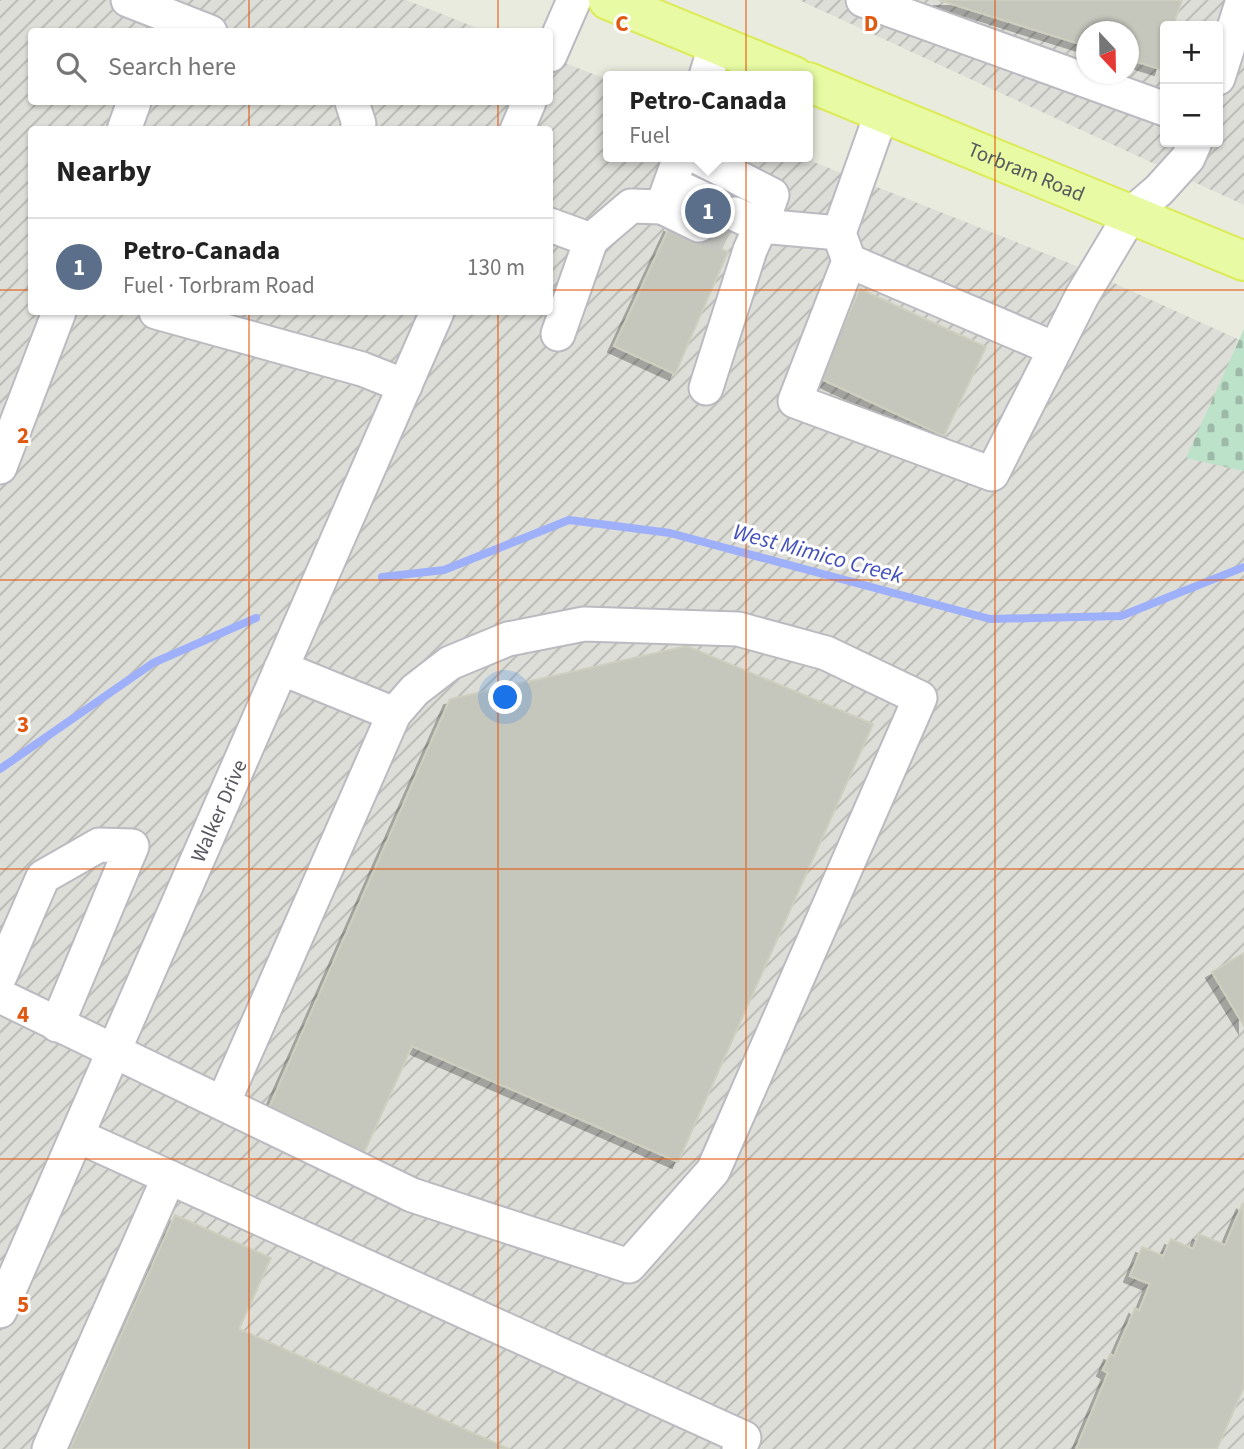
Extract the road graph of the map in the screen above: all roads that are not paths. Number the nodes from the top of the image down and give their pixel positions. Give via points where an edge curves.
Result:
1 (128, 0) edge
2 (574, 0) edge
3 (608, 0) edge
4 (863, 0) edge
5 (1243, 0) edge
6 (162, 23) edge
7 (189, 28) edge
8 (1237, 41) edge
9 (553, 48) edge
10 (711, 60) edge
11 (1223, 68) edge
12 (768, 71) edge
13 (813, 84) edge
14 (133, 105) edge
15 (353, 105) edge
16 (528, 105) edge
17 (1160, 107) edge
18 (882, 112) junction
19 (125, 126) edge
20 (358, 126) edge
21 (519, 126) edge
22 (1193, 147) edge
23 (708, 162) edge
24 (671, 182) edge
25 (1130, 214) junction
26 (730, 226) junction
27 (553, 227) edge
28 (590, 240) junction
29 (844, 247) junction
30 (1244, 261) edge
31 (58, 315) edge
32 (167, 315) edge
33 (436, 315) edge
34 (558, 334) dead end
35 (1055, 349) junction
36 (405, 386) junction
37 (706, 388) dead end
38 (0, 467) edge
39 (281, 668) junction
40 (394, 714) junction
41 (0, 976) edge
42 (0, 996) edge
43 (57, 1025) junction
44 (113, 1049) junction
45 (223, 1103) junction
46 (78, 1136) junction
47 (169, 1177) junction
48 (0, 1311) edge
49 (49, 1449) edge
50 (739, 1449) edge

1 - 6 street
2 - 9 street
3 - 10 main road
4 - 17 street
5 - 8 street
6 - 7 street
8 - 11 street
10 - 12 main road
13 - 18 main road, Torbram Road
14 - 19 street
15 - 20 street
16 - 21 street
18 - 25 main road, Torbram Road
18 - 29 street
22 - 25 street via 1159,190
23 - 26 street via 772,195
24 - 26 street
24 - 28 street via 631,206
25 - 30 main road, Torbram Road
25 - 35 street
26 - 29 street
26 - 37 street
27 - 28 street
28 - 34 street
29 - 35 street
29 - 35 street via 795,401 992,474
31 - 38 street
32 - 36 street via 362,369
33 - 36 street, Walker Drive
36 - 39 street, Walker Drive
39 - 40 street
39 - 44 street, Walker Drive
40 - 45 street
40 - 45 street via 415,690 450,663 509,639 584,624 738,629 826,653 920,698 713,1171 629,1266 412,1195
41 - 43 street via 43,877 99,845 132,846
42 - 43 street
43 - 44 street
44 - 45 street
44 - 46 street, Walker Drive
46 - 47 street
46 - 48 street, Walker Drive
47 - 49 street
47 - 50 street via 744,1438

